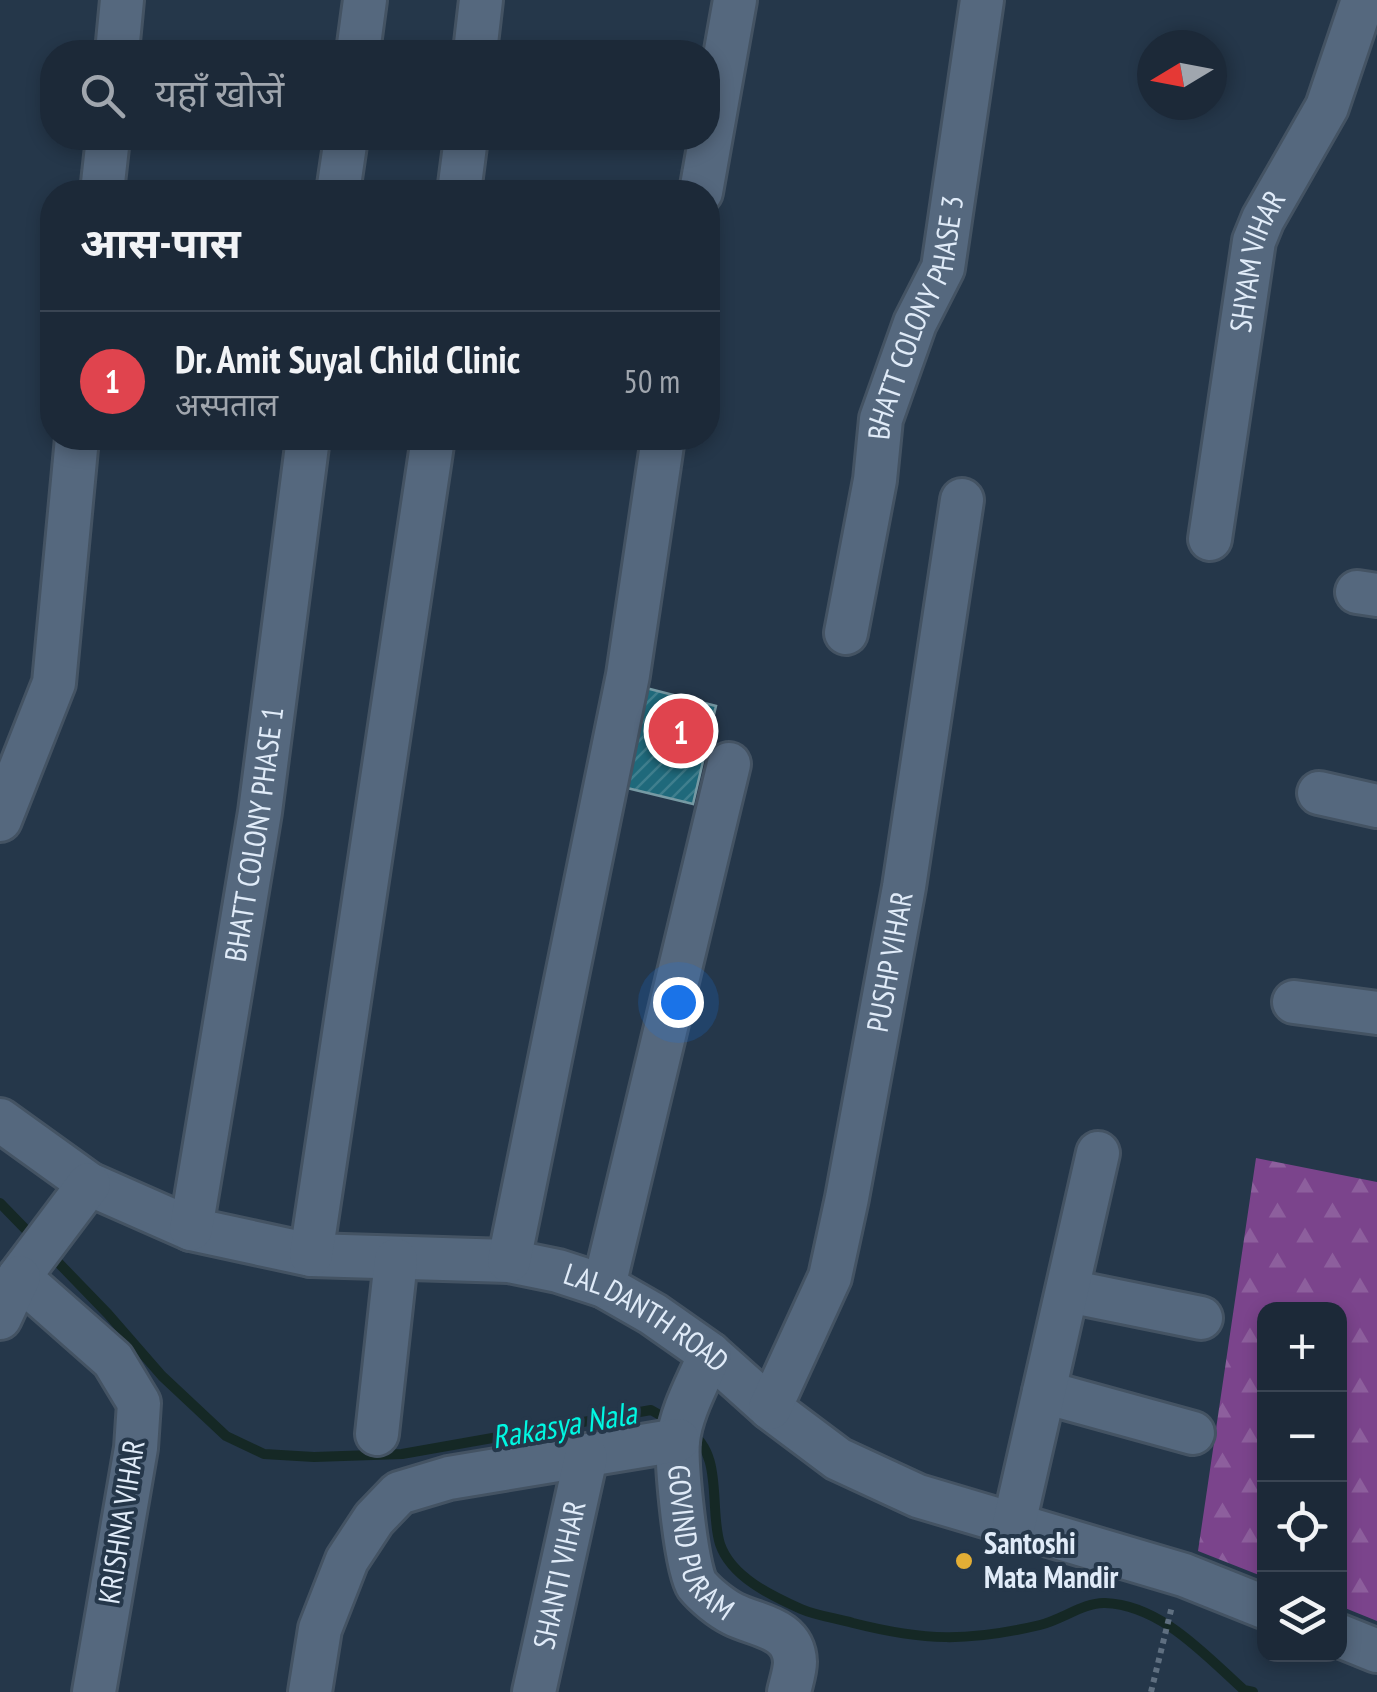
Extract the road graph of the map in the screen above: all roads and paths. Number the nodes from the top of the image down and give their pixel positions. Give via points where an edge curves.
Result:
1 (122, 0) edge
2 (366, 0) edge
3 (482, 0) edge
4 (735, 0) edge
5 (982, 0) edge
6 (1367, 13) edge
7 (118, 40) edge
8 (360, 40) edge
9 (477, 40) edge
10 (720, 85) edge
11 (107, 150) edge
12 (344, 150) edge
13 (464, 150) edge
14 (708, 150) edge
15 (103, 180) edge
16 (340, 180) edge
17 (461, 180) edge
18 (703, 180) edge
19 (76, 450) edge
20 (306, 450) edge
21 (431, 450) edge
22 (661, 450) edge
23 (962, 500) dead end
24 (1210, 539) dead end
25 (846, 633) dead end
26 (729, 764) dead end
27 (1319, 793) dead end
28 (1377, 806) edge
29 (0, 820) edge
30 (1294, 1002) dead end
31 (1377, 1013) edge
32 (0, 1120) edge
33 (1098, 1152) dead end
34 (89, 1184) junction
35 (191, 1229) junction
36 (311, 1256) junction
37 (31, 1260) junction
38 (396, 1260) junction
39 (509, 1261) junction
40 (604, 1286) junction
41 (1068, 1291) junction
42 (0, 1318) edge
43 (1201, 1318) dead end
44 (710, 1354) junction
45 (1044, 1392) junction
46 (770, 1408) junction
47 (684, 1422) junction
48 (1193, 1433) dead end
49 (377, 1434) dead end
50 (586, 1457) junction
51 (1014, 1524) junction
52 (1173, 1604) dead end
53 (1257, 1604) edge
54 (1347, 1639) edge
55 (1377, 1651) edge
56 (94, 1692) edge
57 (310, 1692) edge
58 (534, 1692) edge
59 (789, 1692) edge
60 (1151, 1692) edge

1 - 7 street
2 - 8 street
3 - 9 street
4 - 10 street
5 - 25 street, BHATT COLONY PHASE 3 via 943,268 882,419
6 - 24 street, SHYAM VIHAR via 1327,107 1254,241
11 - 15 street
12 - 16 street
13 - 17 street
14 - 18 street
19 - 29 street via 54,683
20 - 35 street, BHATT COLONY PHASE 1 via 260,812
21 - 36 street
22 - 39 street via 628,675
23 - 46 street, PUSHP VIHAR via 904,887 847,1198 830,1277
26 - 40 street
27 - 28 street
30 - 31 street
32 - 34 street, LAL DANTH ROAD
33 - 41 street
34 - 35 street, LAL DANTH ROAD
34 - 37 street
35 - 36 street, LAL DANTH ROAD
36 - 38 street, LAL DANTH ROAD
37 - 42 street
37 - 56 street, KRISHNA VIHAR via 113,1360 138,1403
38 - 39 street, LAL DANTH ROAD
38 - 49 street
39 - 40 street, LAL DANTH ROAD
40 - 44 street, LAL DANTH ROAD
41 - 43 street
41 - 45 street
44 - 46 street, LAL DANTH ROAD
44 - 47 street, GOVIND PURAM
45 - 48 street
45 - 51 street
46 - 51 street, LAL DANTH ROAD via 838,1459 918,1496
47 - 50 street
47 - 59 street, GOVIND PURAM via 688,1560 696,1583 730,1613 780,1632 795,1661
50 - 57 street via 449,1478 399,1493 347,1560 320,1630
50 - 58 street, SHANTI VIHAR
51 - 53 street, LAL DANTH ROAD
52 - 60 path
54 - 55 street

